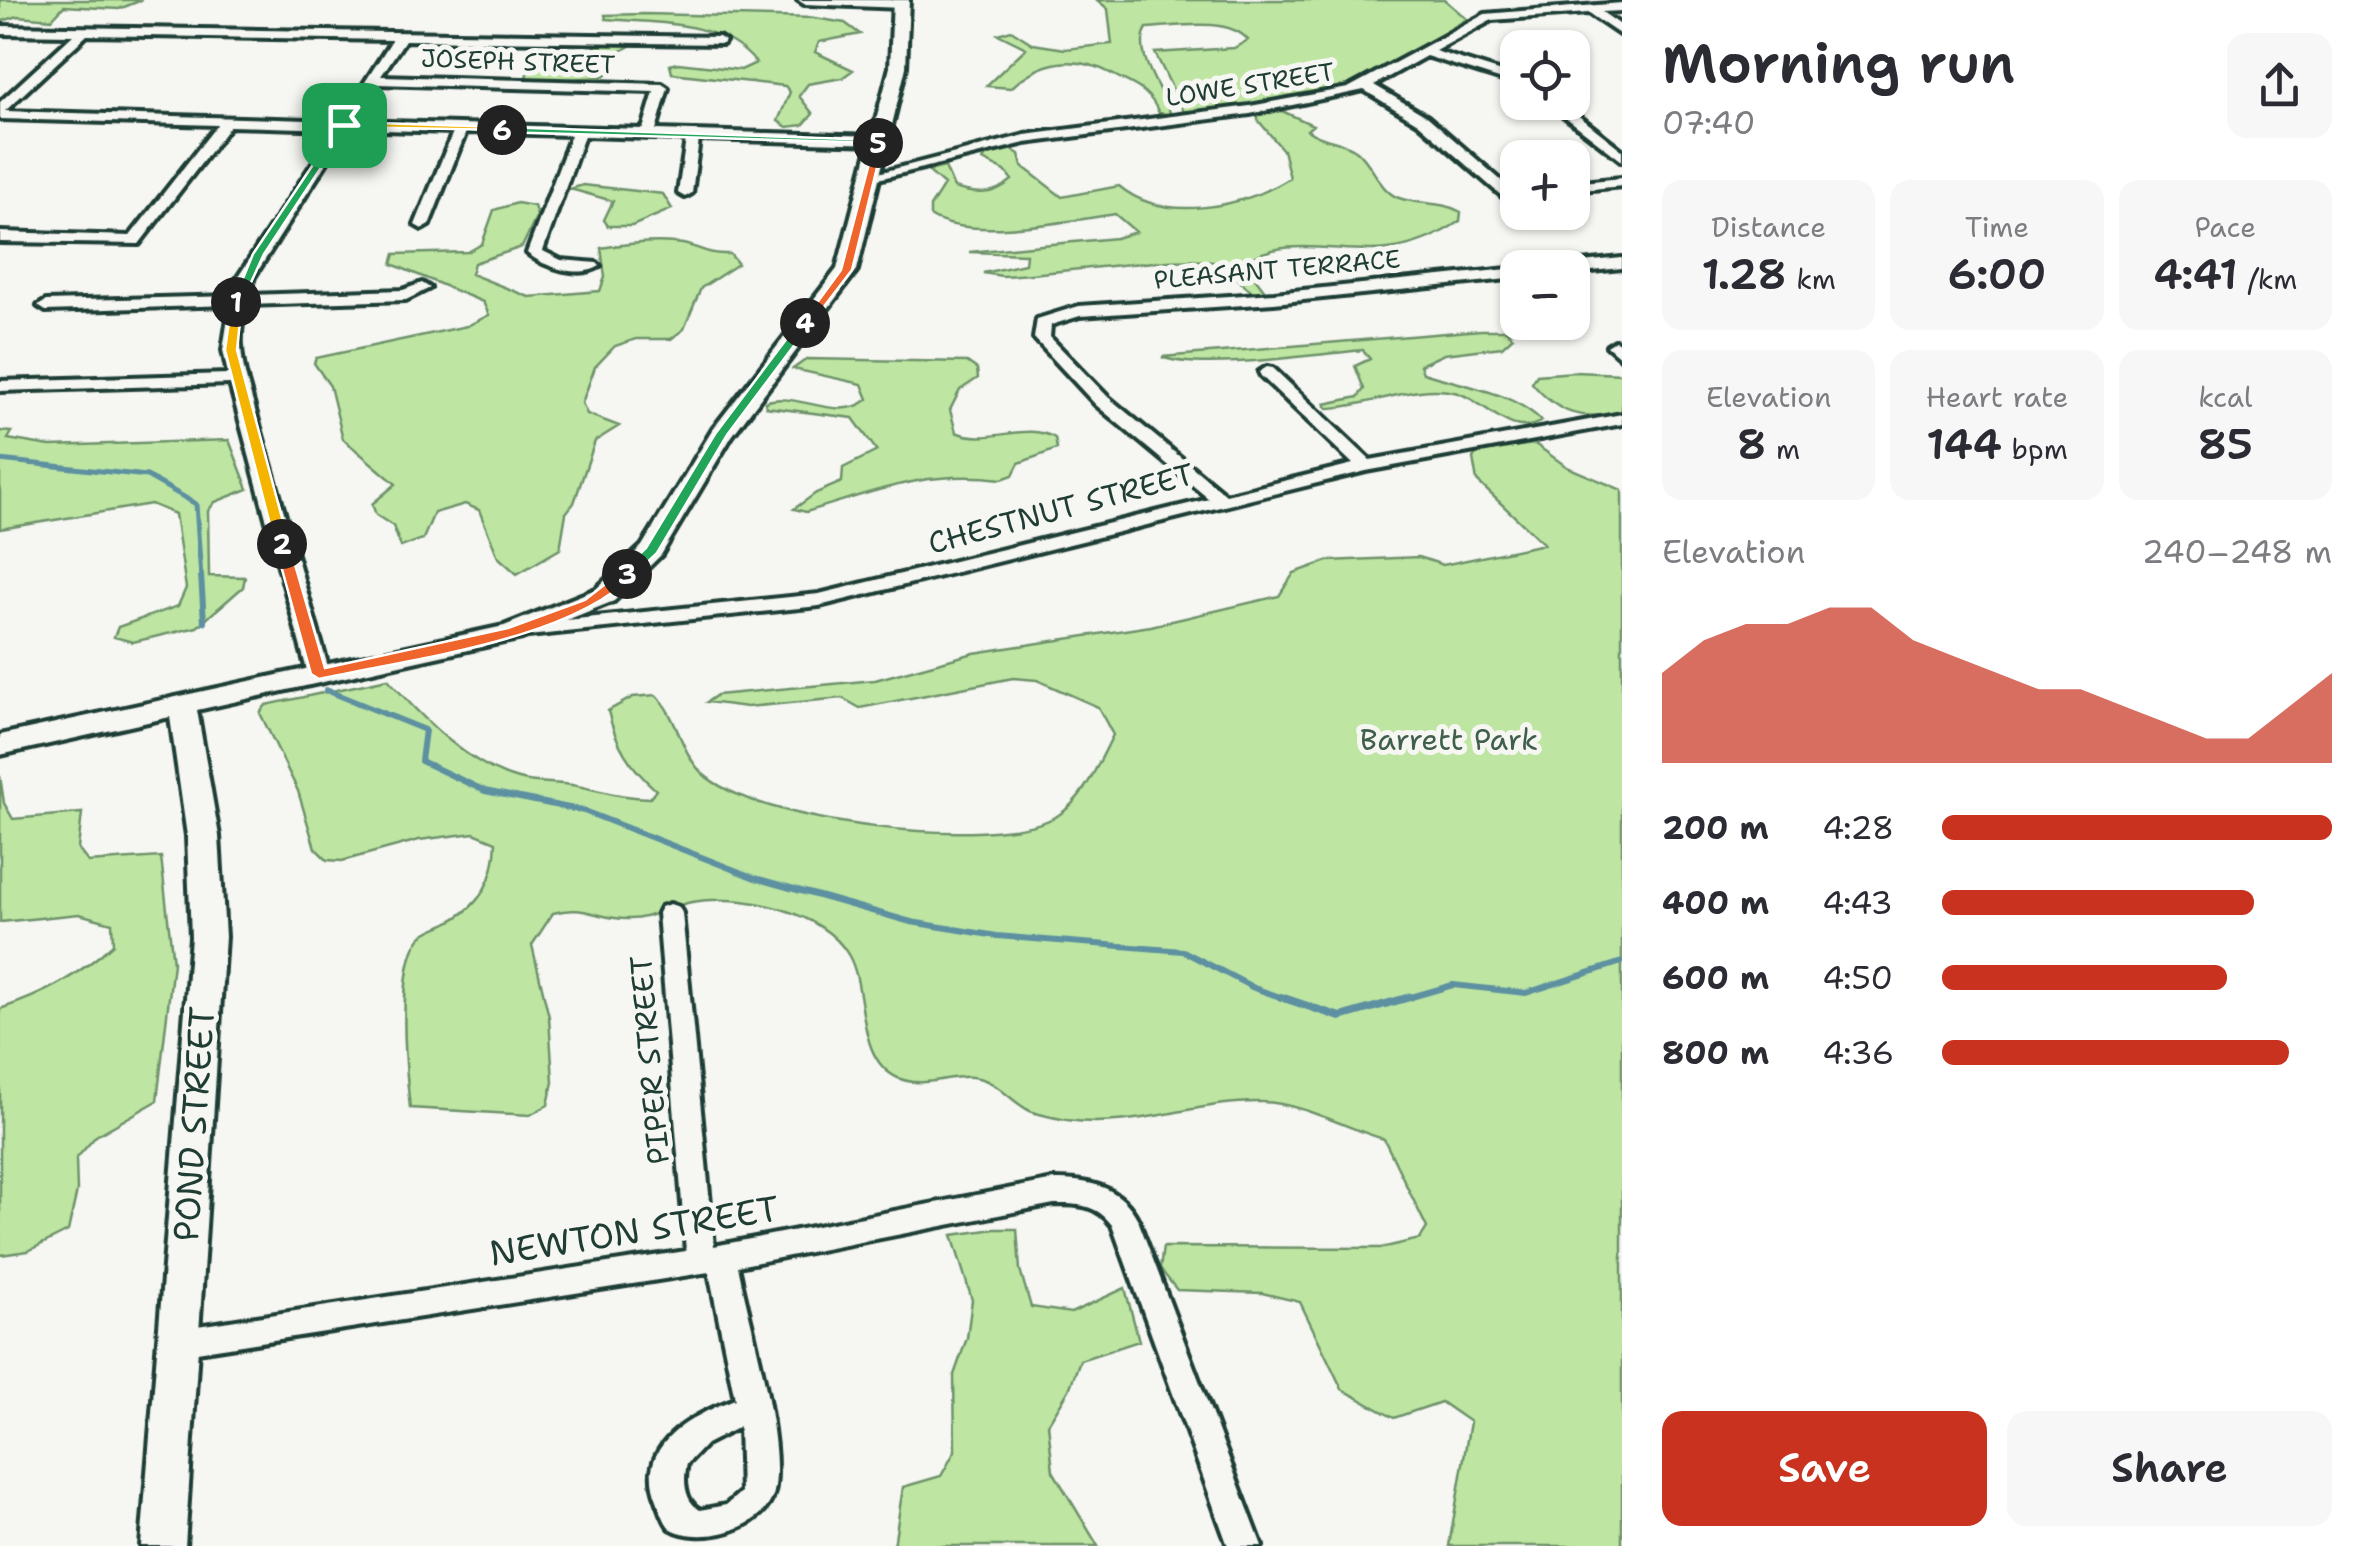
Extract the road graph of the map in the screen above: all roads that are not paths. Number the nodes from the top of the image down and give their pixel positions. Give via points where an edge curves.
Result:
1 (804, 0) edge
2 (814, 0) edge
3 (901, 2) edge
4 (1583, 5) edge
5 (1622, 7) edge
6 (0, 30) edge
7 (84, 31) junction
8 (1622, 32) edge
9 (401, 36) junction
10 (719, 41) dead end
11 (1426, 52) junction
12 (1500, 75) edge
13 (374, 80) junction
14 (1367, 86) junction
15 (0, 112) edge
16 (1575, 120) edge
17 (226, 122) junction
18 (344, 125) junction
19 (461, 128) junction
20 (579, 132) junction
21 (648, 134) junction
22 (694, 135) junction
23 (879, 140) junction
24 (1622, 157) edge
25 (870, 177) junction
26 (1622, 182) edge
27 (1590, 185) edge
28 (1500, 187) edge
29 (685, 192) dead end
30 (422, 225) dead end
31 (0, 236) edge
32 (1622, 263) edge
33 (592, 266) dead end
34 (1590, 266) edge
35 (1500, 275) edge
36 (422, 288) dead end
37 (236, 302) junction
38 (46, 306) dead end
39 (1267, 372) dead end
40 (238, 379) junction
41 (0, 386) edge
42 (1622, 419) edge
43 (1366, 466) junction
44 (1220, 499) junction
45 (512, 632) junction
46 (319, 674) junction
47 (182, 704) junction
48 (0, 745) edge
49 (670, 913) dead end
50 (711, 1259) junction
51 (178, 1342) junction
52 (750, 1408) dead end
53 (164, 1546) edge
54 (1244, 1546) edge

1 - 2 street
2 - 3 street
3 - 23 street via 898,67
4 - 5 street, LOWE STREET
4 - 8 street
4 - 11 street, LOWE STREET via 1489,17
6 - 7 street
7 - 9 street
7 - 15 street
9 - 10 street
9 - 13 street
11 - 12 street
11 - 14 street, LOWE STREET
13 - 18 street
13 - 21 street, JOSEPH STREET via 662,88
14 - 25 street, LOWE STREET via 1014,141
14 - 28 street via 1422,120
15 - 17 street
16 - 24 street
17 - 18 street
17 - 31 street via 134,241
18 - 19 street
18 - 37 street via 259,254
19 - 20 street
19 - 30 street
20 - 21 street
20 - 33 street via 534,253 558,264
21 - 22 street
22 - 23 street
22 - 29 street
23 - 25 street
25 - 45 street via 847,270 721,434 652,550 605,595
26 - 27 street
32 - 34 street
35 - 44 street, PLEASANT TERRACE via 1079,311 1042,322 1042,338 1070,370
36 - 37 street via 406,295
37 - 38 street
37 - 40 street via 231,350
39 - 43 street
40 - 41 street
40 - 46 street
42 - 43 street, CHESTNUT STREET
43 - 44 street, CHESTNUT STREET
44 - 45 street, CHESTNUT STREET via 819,600
45 - 46 street
46 - 47 street
47 - 48 street
47 - 51 street, POND STREET via 203,836 208,937
49 - 50 street, PIPER STREET
50 - 51 street, NEWTON STREET
50 - 52 street, PIPER STREET
50 - 54 street, NEWTON STREET via 1054,1192 1100,1196 1124,1220
51 - 53 street, POND STREET

